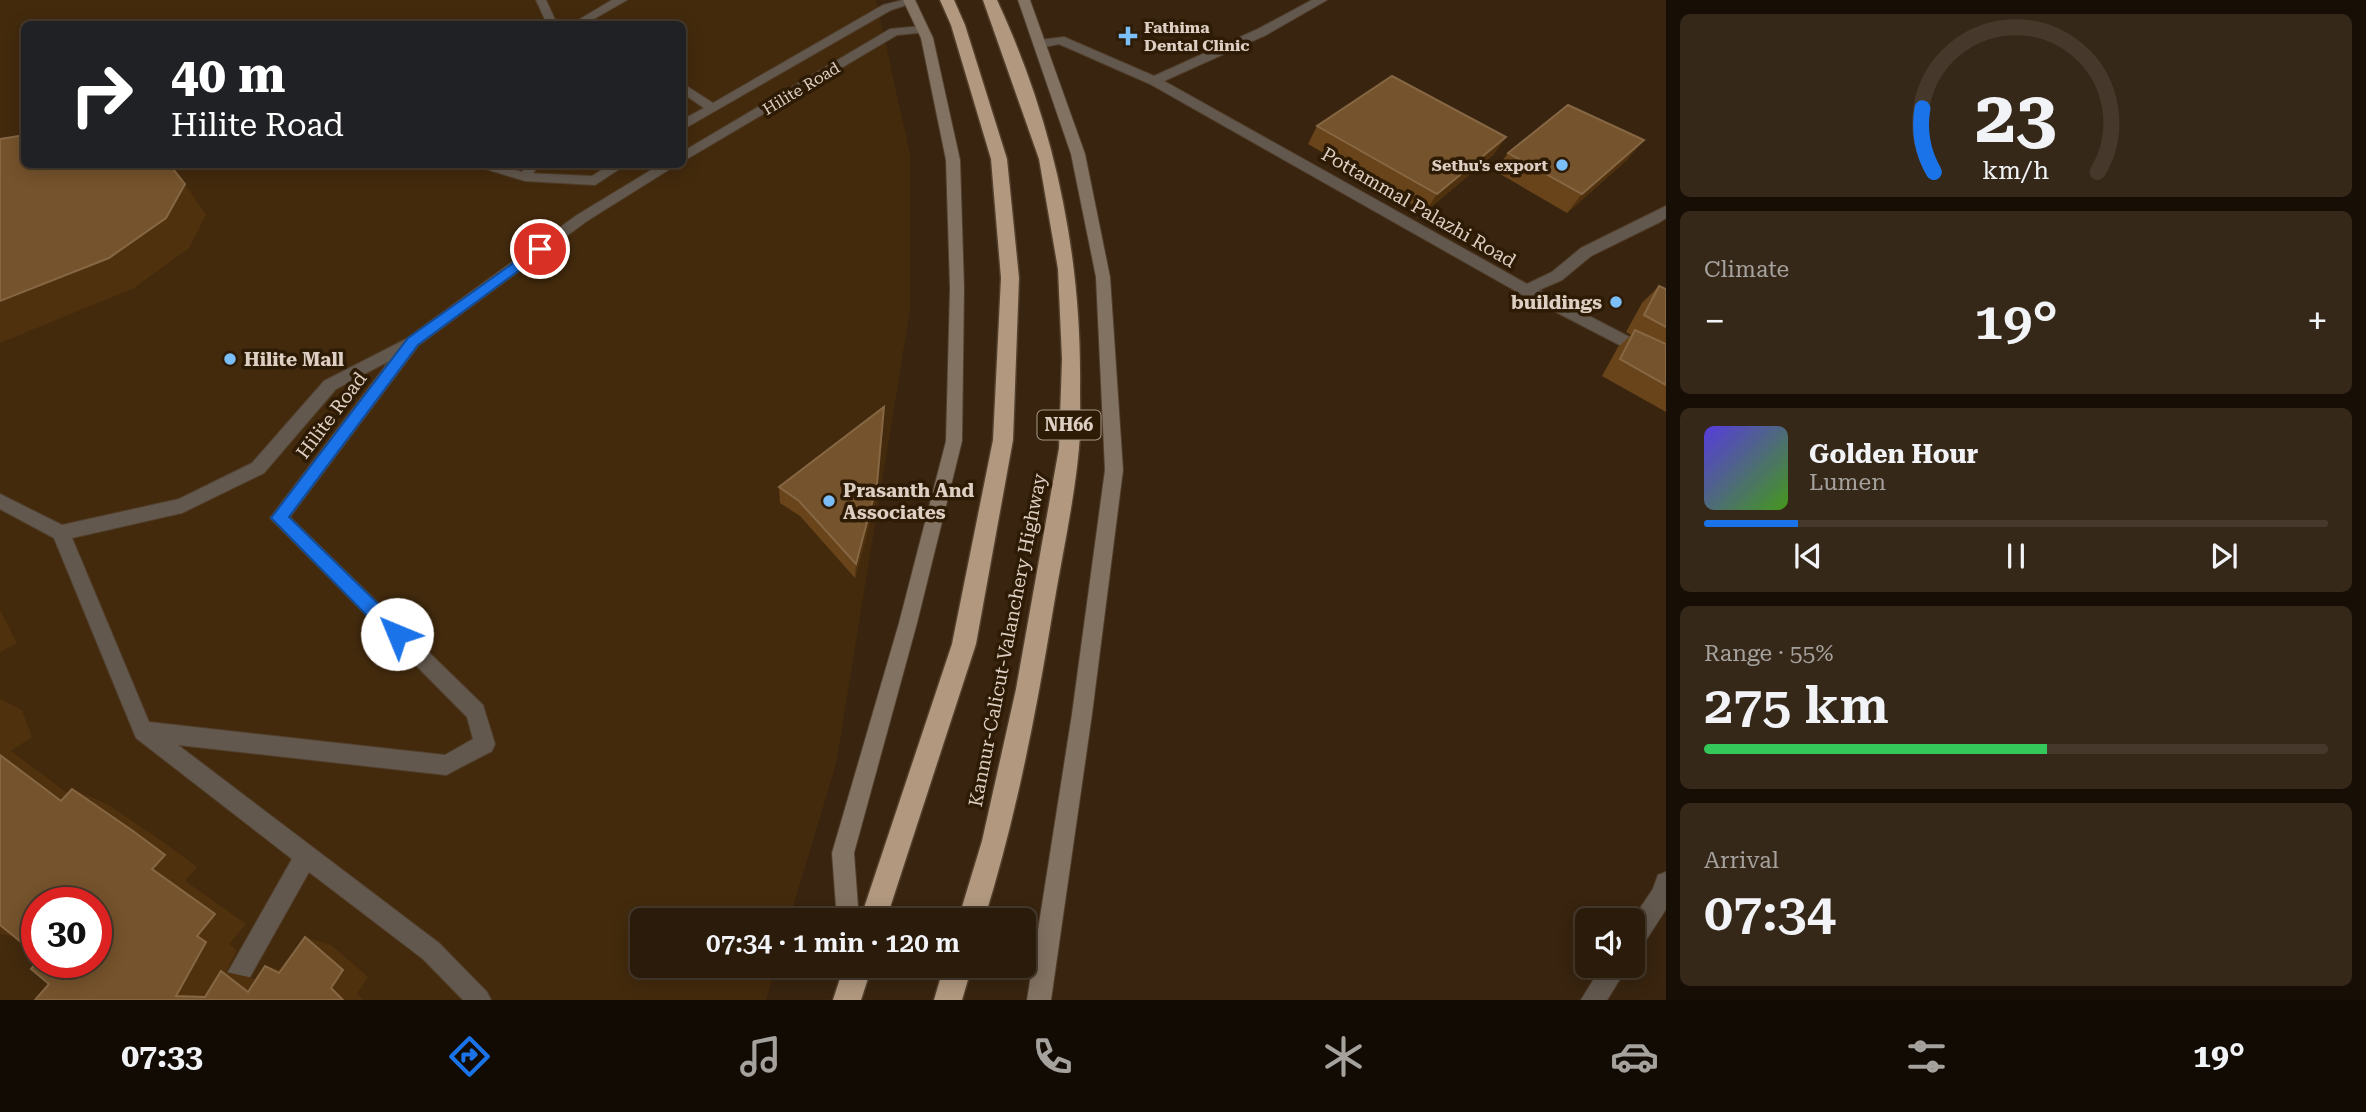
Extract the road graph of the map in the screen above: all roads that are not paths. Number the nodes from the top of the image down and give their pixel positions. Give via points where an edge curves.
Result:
1 (541, 0) edge
2 (621, 0) edge
3 (947, 0) edge
4 (990, 0) edge
5 (1024, 0) edge
6 (1321, 0) edge
7 (909, 1) edge
8 (551, 21) edge
9 (589, 21) edge
10 (923, 30) junction
11 (1041, 44) junction
12 (1154, 81) junction
13 (686, 90) edge
14 (712, 108) junction
15 (686, 124) edge
16 (686, 156) edge
17 (506, 168) edge
18 (615, 168) edge
19 (665, 168) edge
20 (529, 171) edge
21 (1666, 211) edge
22 (1526, 290) junction
23 (413, 341) junction
24 (1666, 363) edge
25 (0, 501) edge
26 (61, 533) junction
27 (143, 731) junction
28 (306, 856) junction
29 (1666, 883) edge
30 (847, 908) edge
31 (877, 908) edge
32 (975, 908) edge
33 (1645, 922) edge
34 (954, 978) edge
35 (1608, 978) edge
36 (224, 1000) edge
37 (478, 1000) edge
38 (948, 1000) edge
39 (1039, 1000) edge
40 (1593, 1000) edge

1 - 8 lane
2 - 9 street
3 - 31 highway via 999,159 1010,278 1003,440 964,644
4 - 32 highway, Kannur-Calicut-Valanchery Highway / NH66 via 1047,159 1068,269 1071,359 1069,448 1028,689 995,841
5 - 11 street
6 - 12 street
7 - 10 street
7 - 14 street via 887,7
10 - 16 street, Hilite Road via 894,32
10 - 30 street via 953,160 957,288 954,441 843,853
11 - 12 street, Pottammal Palazhi Road via 1060,40
11 - 39 street via 1078,154 1103,277 1114,470
12 - 22 street, Pottammal Palazhi Road
13 - 14 street
14 - 15 street
17 - 20 lane
18 - 20 street via 595,181
19 - 23 street, Hilite Road via 582,218
21 - 22 street via 1586,252 1557,276
22 - 24 street, Pottammal Palazhi Road
23 - 26 street via 330,385 258,468 182,506
23 - 27 street, Hilite Road via 279,518 476,712 485,744 446,765
25 - 26 street
26 - 27 street
27 - 28 street
28 - 36 street
28 - 37 street via 431,951
29 - 33 street
34 - 38 highway
35 - 40 street

